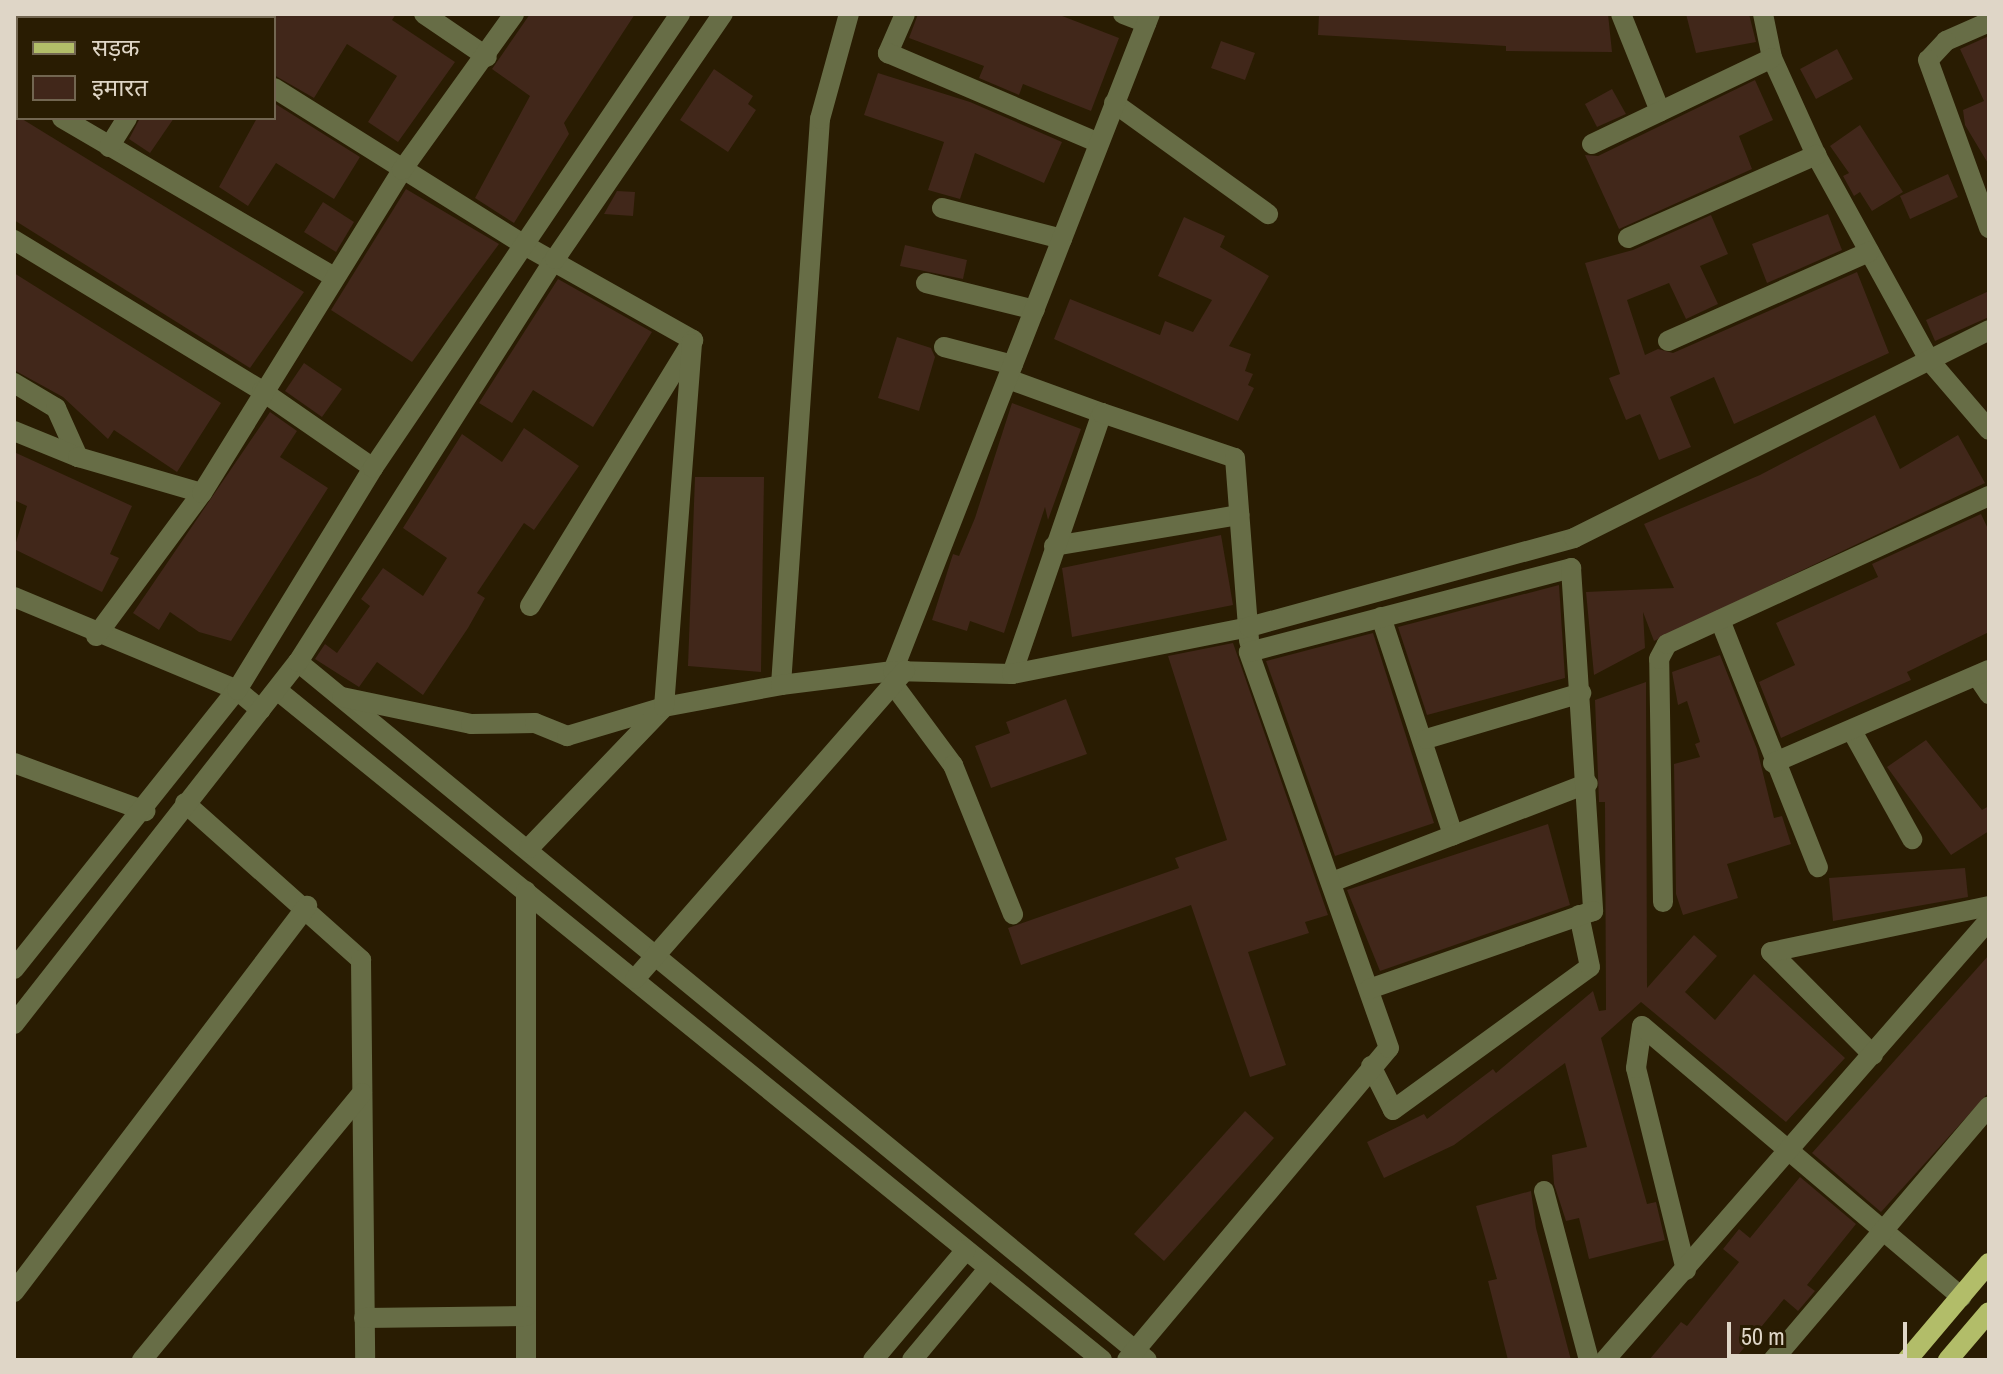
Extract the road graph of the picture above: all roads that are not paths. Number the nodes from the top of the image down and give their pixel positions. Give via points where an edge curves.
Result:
1 (424, 14) edge
2 (514, 14) edge
3 (680, 14) edge
4 (723, 14) edge
5 (905, 14) edge
6 (1123, 14) edge
7 (1621, 14) edge
8 (1763, 14) edge
9 (842, 17) edge
10 (1148, 18) edge
11 (1989, 22) edge
12 (487, 57) junction
13 (1772, 58) junction
14 (276, 89) edge
15 (1114, 103) junction
16 (1660, 111) junction
17 (65, 120) edge
18 (126, 120) edge
19 (1099, 143) junction
20 (1592, 144) dead end
21 (109, 147) junction
22 (1816, 155) junction
23 (1980, 167) edge
24 (402, 170) junction
25 (942, 208) dead end
26 (1268, 214) dead end
27 (1989, 228) edge
28 (1628, 238) dead end
29 (1062, 239) junction
30 (14, 240) edge
31 (526, 246) junction
32 (1869, 252) junction
33 (555, 259) junction
34 (334, 277) junction
35 (926, 283) dead end
36 (1035, 310) junction
37 (1989, 330) edge
38 (693, 340) junction
39 (1668, 341) dead end
40 (944, 347) dead end
41 (1929, 360) junction
42 (1010, 372) junction
43 (14, 383) edge
44 (262, 391) junction
45 (1102, 413) junction
46 (1989, 430) edge
47 (14, 431) edge
48 (78, 457) junction
49 (373, 468) junction
50 (202, 493) junction
51 (1989, 496) edge
52 (1239, 515) junction
53 (1054, 546) junction
54 (14, 597) edge
55 (530, 606) dead end
56 (1381, 617) junction
57 (1720, 620) junction
58 (1249, 627) junction
59 (96, 636) junction
60 (1249, 652) junction
61 (298, 662) junction
62 (1983, 673) edge
63 (1012, 674) junction
64 (897, 675) junction
65 (781, 685) junction
66 (237, 690) junction
67 (277, 690) junction
68 (1581, 693) junction
69 (1989, 694) edge
70 (342, 697) junction
71 (664, 707) junction
72 (261, 710) junction
73 (1852, 731) junction
74 (1426, 739) junction
75 (14, 763) edge
76 (1773, 763) junction
77 (1588, 783) junction
78 (185, 803) junction
79 (145, 811) junction
80 (1453, 835) junction
81 (1912, 839) dead end
82 (529, 848) junction
83 (1818, 867) dead end
84 (1332, 882) junction
85 (526, 891) junction
86 (1663, 902) dead end
87 (307, 906) junction
88 (1989, 906) edge
89 (1013, 914) dead end
90 (1579, 915) junction
91 (1989, 920) edge
92 (657, 956) junction
93 (14, 969) edge
94 (635, 979) junction
95 (1369, 989) junction
96 (14, 1024) edge
97 (1873, 1055) junction
98 (1371, 1066) junction
99 (362, 1093) junction
100 (1989, 1106) edge
101 (1789, 1152) junction
102 (1544, 1191) dead end
103 (1883, 1231) junction
104 (966, 1250) junction
105 (1989, 1263) edge
106 (988, 1269) junction
107 (1686, 1270) junction
108 (14, 1292) edge
109 (1961, 1297) junction
110 (1989, 1312) edge
111 (526, 1316) junction
112 (364, 1318) junction
113 (1137, 1357) edge
114 (142, 1360) edge
115 (365, 1360) edge
116 (526, 1360) edge
117 (873, 1360) edge
118 (912, 1360) edge
119 (1102, 1360) edge
120 (1589, 1360) edge
121 (1605, 1360) edge
122 (1773, 1360) edge
123 (1907, 1360) edge
124 (1948, 1360) edge

1 - 12 street
2 - 12 street
3 - 31 street
4 - 33 street
5 - 19 street via 888,53
6 - 10 street
7 - 16 street
8 - 13 street
9 - 65 street via 820,119
10 - 15 street
11 - 23 street via 1946,41 1928,60
12 - 24 street
13 - 16 street
13 - 22 street
14 - 24 street
15 - 19 street
15 - 26 street
16 - 20 street
17 - 21 street
18 - 21 street
19 - 29 street
21 - 34 street
22 - 28 street
22 - 32 street
23 - 27 street
24 - 31 street
24 - 34 street
25 - 29 street
29 - 36 street
30 - 44 street
31 - 33 street
31 - 49 street
32 - 39 street
32 - 41 street
33 - 38 street
33 - 61 street
34 - 44 street
35 - 36 street
36 - 42 street
37 - 41 street
38 - 55 street
38 - 71 street
40 - 42 street
41 - 46 street
41 - 58 street via 1574,538
42 - 45 street
42 - 64 street
43 - 48 street via 56,408
44 - 49 street
44 - 50 street
45 - 52 street via 1235,458
45 - 53 street
47 - 48 street
48 - 50 street
49 - 66 street
50 - 59 street
51 - 57 street
52 - 53 street
52 - 58 street
53 - 63 street
54 - 59 street
56 - 60 street
56 - 68 street via 1571,568
56 - 74 street
57 - 76 street
57 - 86 street via 1667,644 1659,659
58 - 60 street
58 - 63 street
59 - 66 street
60 - 84 street
61 - 67 street
61 - 70 street
62 - 69 street
62 - 73 street
63 - 64 street
64 - 65 street
64 - 89 street via 953,765
64 - 92 street
65 - 71 street
66 - 72 street
66 - 79 street
67 - 72 street
67 - 85 street
68 - 74 street
68 - 77 street
70 - 71 street via 471,724 535,723 567,736
70 - 82 street
71 - 82 street
72 - 78 street
73 - 76 street
73 - 81 street
74 - 80 street
75 - 79 street
76 - 83 street
77 - 80 street
77 - 90 street via 1593,911
78 - 87 street
78 - 96 street
79 - 93 street
80 - 84 street
82 - 92 street
84 - 95 street
85 - 94 street
85 - 111 street
87 - 99 street via 361,960
87 - 108 street
88 - 97 street via 1771,952
90 - 95 street
90 - 98 street via 1590,967 1393,1110
91 - 97 street
92 - 94 street
92 - 113 street
94 - 104 street
95 - 98 street via 1389,1048
97 - 101 street
98 - 113 street
99 - 112 street
99 - 114 street
100 - 103 street
101 - 103 street
101 - 107 street
101 - 107 street via 1642,1026 1636,1068
102 - 120 street
103 - 109 street
103 - 122 street
104 - 106 street
104 - 117 street
105 - 109 main road
106 - 118 street
106 - 119 street
107 - 121 street
109 - 123 main road
110 - 124 main road
111 - 112 street
111 - 116 street
112 - 115 street

